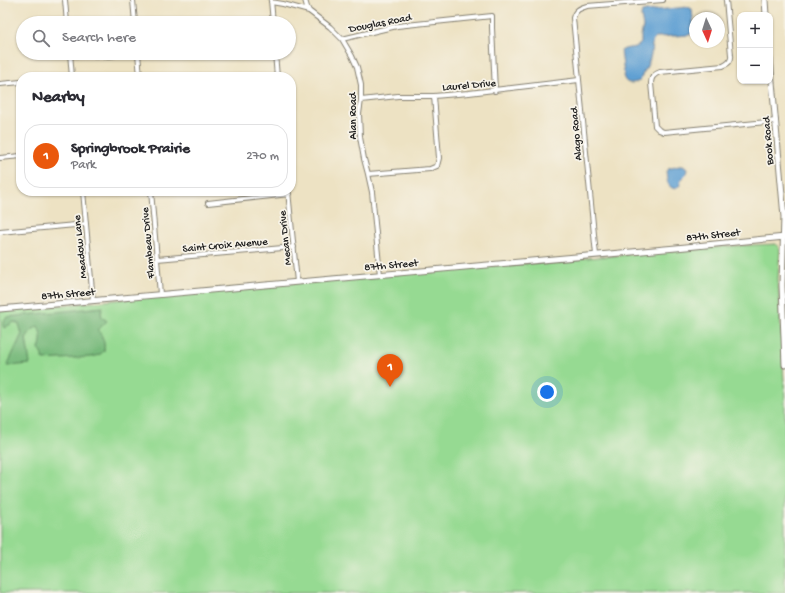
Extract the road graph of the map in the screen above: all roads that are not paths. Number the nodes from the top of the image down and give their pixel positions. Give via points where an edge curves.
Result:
1 (65, 0) edge
2 (133, 0) edge
3 (305, 0) edge
4 (663, 0) edge
5 (726, 0) edge
6 (765, 0) edge
7 (271, 1) edge
8 (309, 11) junction
9 (766, 12) edge
10 (66, 16) edge
11 (134, 16) edge
12 (272, 16) edge
13 (342, 39) junction
14 (71, 60) edge
15 (139, 60) edge
16 (276, 60) edge
17 (72, 72) edge
18 (140, 72) edge
19 (277, 72) edge
20 (579, 80) junction
21 (16, 82) edge
22 (0, 84) edge
23 (772, 84) edge
24 (495, 91) junction
25 (434, 96) junction
26 (360, 100) junction
27 (776, 121) junction
28 (16, 156) edge
29 (0, 158) edge
30 (368, 174) junction
31 (83, 196) edge
32 (151, 196) edge
33 (264, 196) edge
34 (288, 196) edge
35 (208, 203) dead end
36 (86, 224) junction
37 (0, 232) edge
38 (785, 238) edge
39 (294, 247) junction
40 (596, 255) junction
41 (157, 259) junction
42 (380, 275) junction
43 (297, 282) junction
44 (160, 294) junction
45 (93, 301) junction
46 (0, 309) edge
47 (785, 365) edge

1 - 10 street
2 - 11 street
3 - 8 street
4 - 20 street, Alago Road via 587,6 576,11 573,18
5 - 27 street via 730,61 723,66 660,72 654,75 651,83 655,126 664,132
6 - 9 street
7 - 8 street
7 - 12 street
8 - 13 street, Alan Road
13 - 24 street, Douglas Road via 397,26 492,16
13 - 26 street, Alan Road via 357,67 361,85
14 - 17 street
15 - 18 street
16 - 19 street
20 - 24 street, Laurel Drive
20 - 40 street, Alago Road
21 - 22 street
23 - 27 street, Book Road
24 - 25 street, Laurel Drive
25 - 26 street, Laurel Drive
25 - 30 street via 439,158 437,166 430,169
26 - 30 street, Alan Road via 360,137
27 - 38 street, Book Road
28 - 29 street
30 - 42 street, Alan Road
31 - 36 street, Meadow Lane
32 - 41 street, Flambeau Drive
33 - 35 street
34 - 39 street, Mecan Drive
36 - 37 street
36 - 45 street, Meadow Lane
38 - 40 street, 87th Street
38 - 47 street, Book Road via 782,292
39 - 41 street, Saint Croix Avenue
39 - 43 street, Mecan Drive
40 - 42 street, 87th Street
41 - 44 street, Flambeau Drive
42 - 43 street, 87th Street
43 - 44 street, 87th Street
44 - 45 street, 87th Street
45 - 46 street, 87th Street

